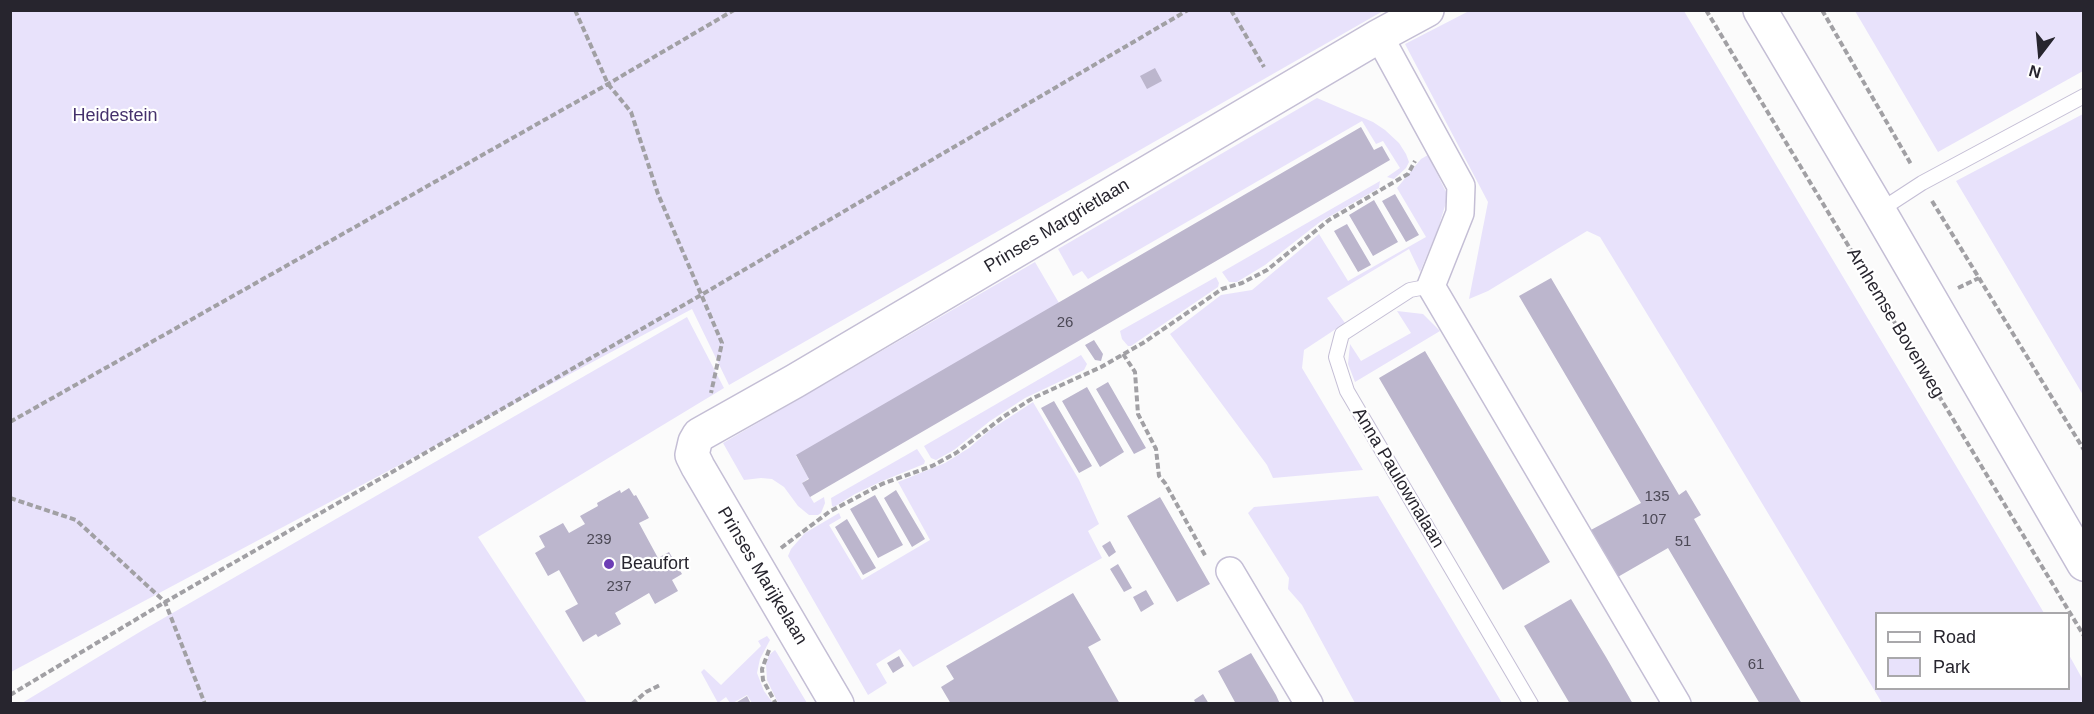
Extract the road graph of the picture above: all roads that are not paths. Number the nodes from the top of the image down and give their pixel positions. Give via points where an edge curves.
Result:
1 (1427, 10) edge
2 (1760, 10) edge
3 (1379, 36) junction
4 (2084, 96) edge
5 (1880, 210) junction
6 (1431, 286) junction
7 (696, 442) joint
8 (2084, 564) edge
9 (1230, 571) road end
10 (837, 704) edge
11 (1309, 704) edge
12 (1531, 704) edge
13 (1677, 704) edge

1 - 3 street, Prinses Margrietlaan
2 - 5 street
3 - 6 street via 1461,186 1460,213
3 - 7 street, Prinses Margrietlaan
4 - 5 lane via 1922,183
5 - 8 street
6 - 12 lane, Anna Paulownalaan via 1410,290 1342,334 1336,357 1347,391
6 - 13 street
7 - 10 street, Prinses Marijkelaan via 692,455 698,467
9 - 11 street

